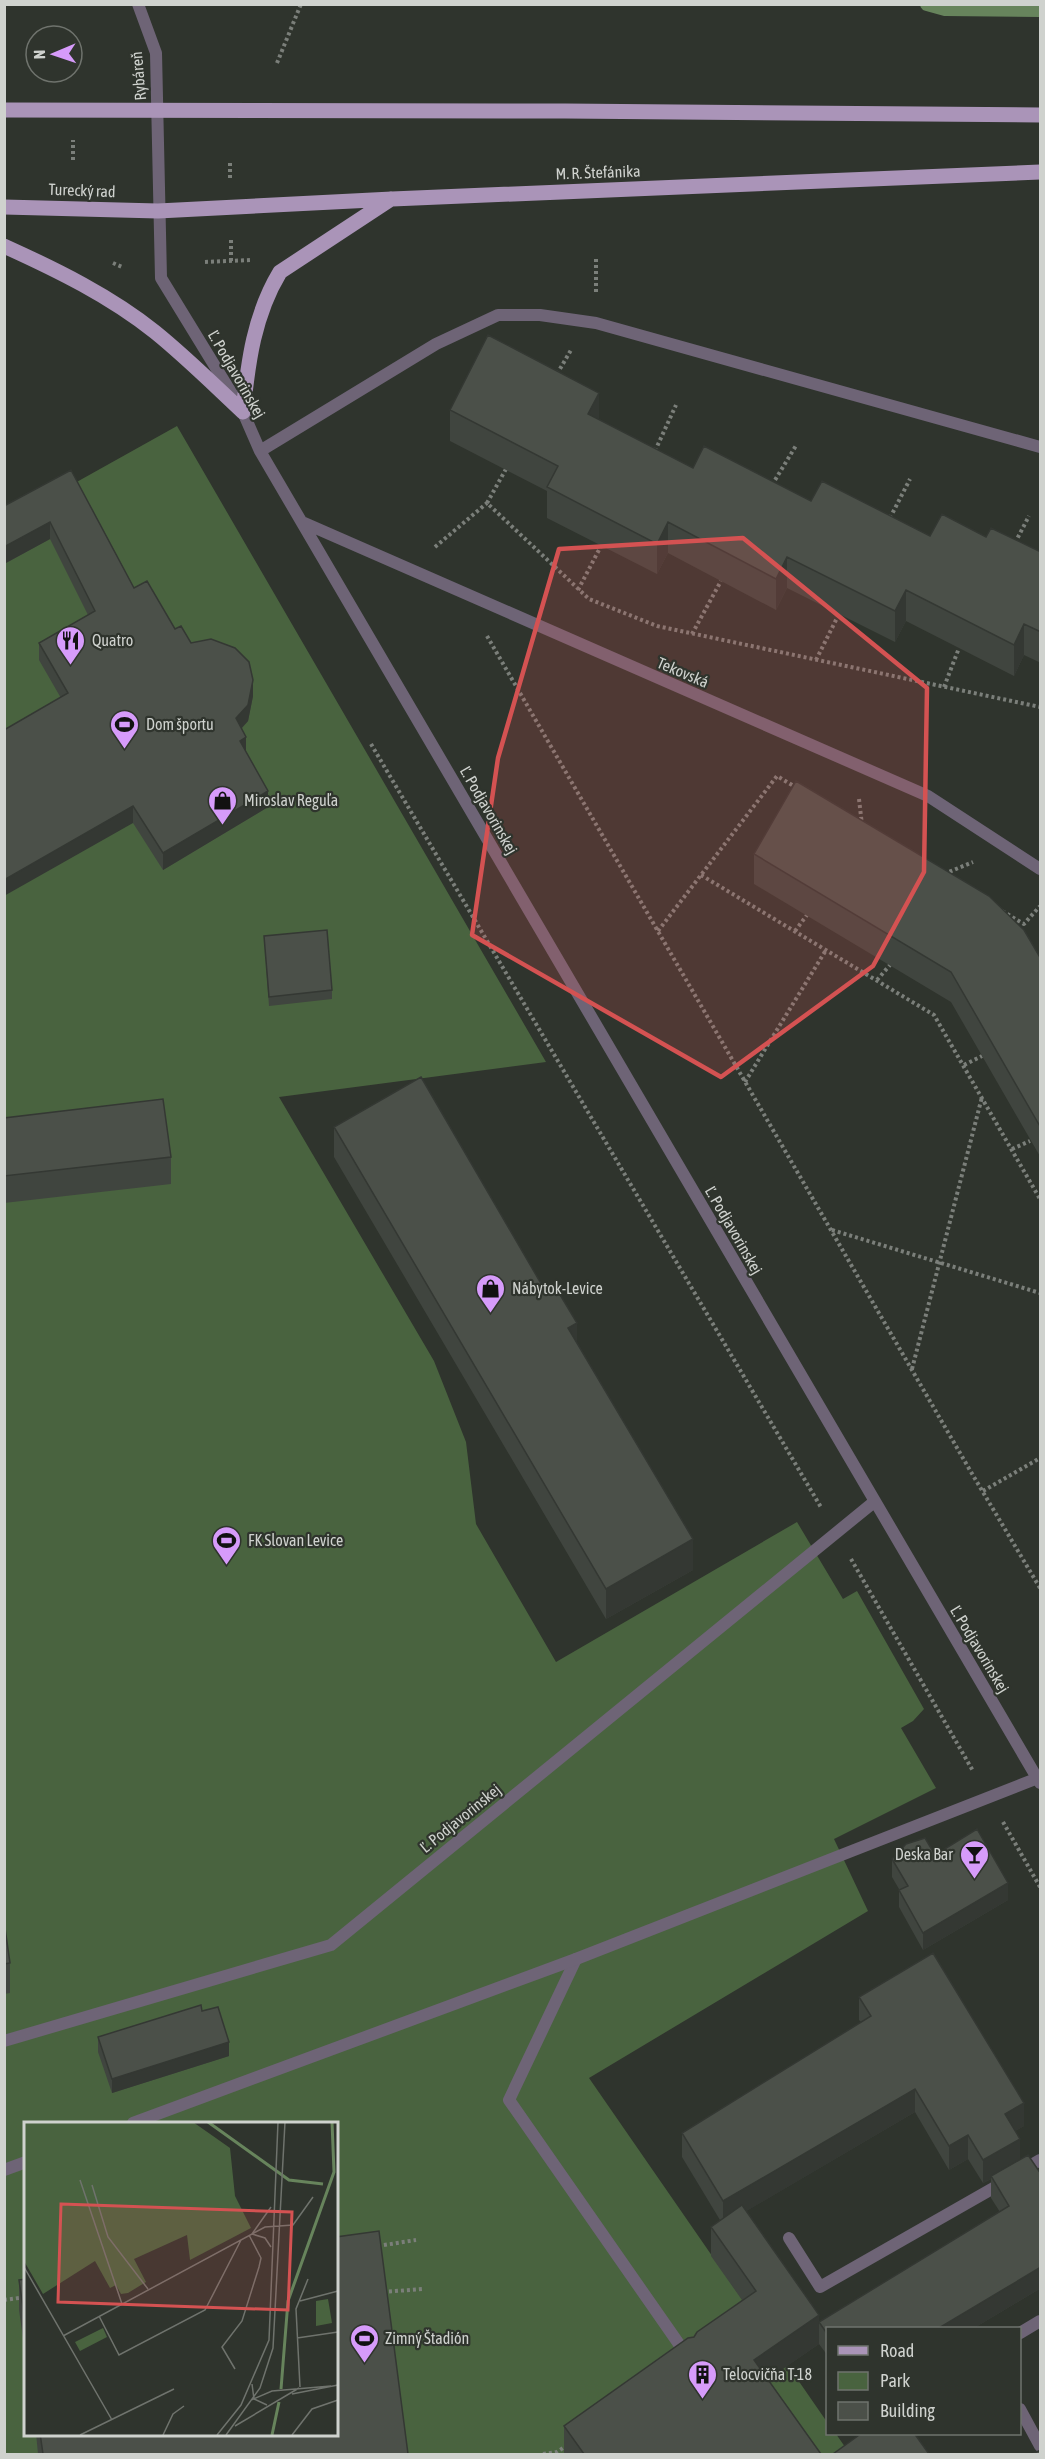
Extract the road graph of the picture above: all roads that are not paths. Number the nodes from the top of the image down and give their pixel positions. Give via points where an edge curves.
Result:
1 (138, 4) edge
2 (4, 110) edge
3 (158, 112) junction
4 (1041, 116) edge
5 (1041, 172) edge
6 (392, 199) junction
7 (4, 207) edge
8 (158, 211) junction
9 (4, 246) edge
10 (243, 411) junction
11 (1041, 447) edge
12 (260, 451) junction
13 (302, 522) junction
14 (1041, 869) edge
15 (874, 1502) junction
16 (1039, 1780) edge
17 (576, 1959) junction
18 (4, 2041) edge
19 (136, 2122) edge
20 (1041, 2160) edge
21 (24, 2163) edge
22 (4, 2170) edge
23 (789, 2238) dead end
24 (1041, 2321) edge
25 (1021, 2332) edge
26 (689, 2359) edge
27 (1021, 2411) edge
28 (1041, 2446) edge

1 - 3 street, Rybáreň via 156,53
2 - 3 main road
3 - 4 main road
3 - 8 street, Ľ. Podjavorinskej
5 - 6 main road, M. R. Štefánika
6 - 8 main road, M. R. Štefánika
6 - 10 main road via 280,272 255,329
7 - 8 main road, Turecký rad
8 - 10 street, Ľ. Podjavorinskej via 161,278
9 - 10 main road via 59,271 120,306
10 - 12 street, Ľ. Podjavorinskej
11 - 12 street via 596,323 520,314 498,315 436,344
12 - 13 street, Ľ. Podjavorinskej
13 - 14 street, Tekovská via 927,796
13 - 15 street, Ľ. Podjavorinskej
15 - 16 street, Ľ. Podjavorinskej
15 - 18 street, Ľ. Podjavorinskej via 331,1945
16 - 17 street
17 - 19 street
17 - 26 street via 509,2100
20 - 23 street via 820,2287
21 - 22 street
24 - 25 street
27 - 28 street

